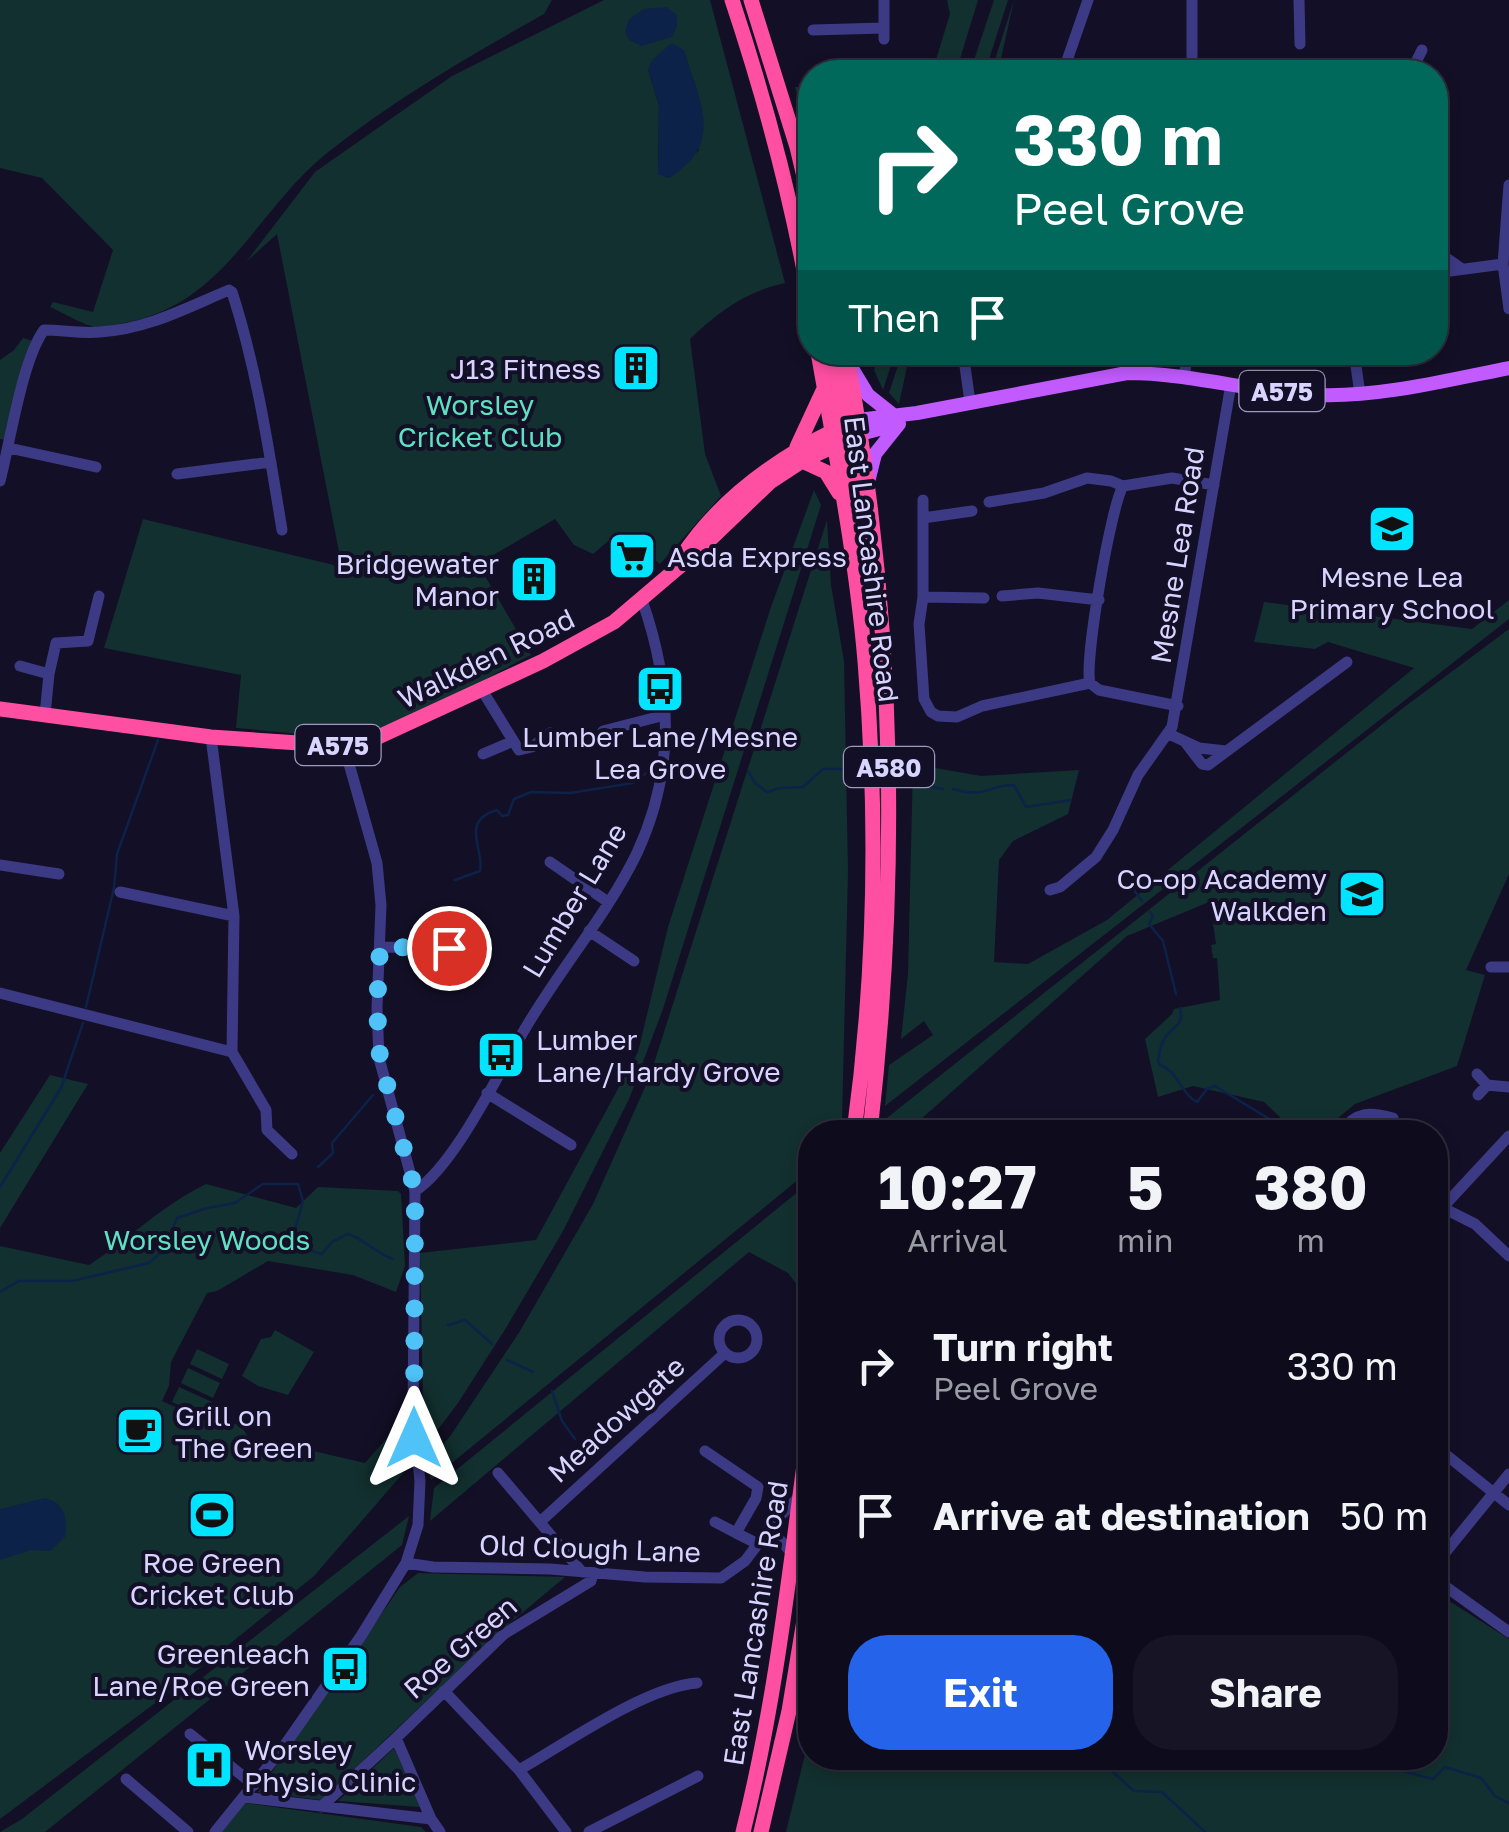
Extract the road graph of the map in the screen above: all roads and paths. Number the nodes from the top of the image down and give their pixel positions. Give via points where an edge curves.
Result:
1 (732, 0) edge
2 (751, 0) edge
3 (884, 0) edge
4 (1088, 0) edge
5 (1192, 0) edge
6 (1299, 0) edge
7 (813, 30) dead end
8 (1300, 44) dead end
9 (1422, 50) dead end
10 (1068, 60) edge
11 (1192, 60) edge
12 (1417, 60) edge
13 (798, 159) edge
14 (1509, 185) edge
15 (1507, 220) edge
16 (798, 239) edge
17 (1448, 259) edge
18 (1503, 264) junction
19 (1462, 269) junction
20 (1448, 271) edge
21 (1509, 309) edge
22 (820, 365) edge
23 (843, 365) edge
24 (849, 365) edge
25 (965, 365) edge
26 (1186, 365) edge
27 (1356, 365) edge
28 (1509, 368) edge
29 (1184, 377) junction
30 (1231, 384) junction
31 (824, 388) junction
32 (1360, 394) junction
33 (970, 402) junction
34 (896, 419) junction
35 (846, 433) junction
36 (9, 448) junction
37 (799, 456) junction
38 (271, 462) junction
39 (96, 467) dead end
40 (177, 474) dead end
41 (0, 481) edge
42 (1214, 485) junction
43 (1122, 486) junction
44 (868, 488) junction
45 (923, 500) dead end
46 (989, 502) dead end
47 (972, 511) dead end
48 (848, 516) junction
49 (923, 518) junction
50 (282, 530) dead end
51 (99, 596) dead end
52 (1002, 596) dead end
53 (923, 598) junction
54 (984, 598) dead end
55 (642, 600) junction
56 (1099, 600) junction
57 (1339, 662) dead end
58 (20, 666) dead end
59 (49, 674) junction
60 (1090, 683) junction
61 (482, 690) junction
62 (1178, 706) junction
63 (0, 709) edge
64 (45, 715) junction
65 (665, 715) junction
66 (603, 730) dead end
67 (550, 734) dead end
68 (1169, 734) junction
69 (210, 736) junction
70 (511, 742) junction
71 (344, 746) junction
72 (483, 754) dead end
73 (870, 771) junction
74 (550, 862) dead end
75 (0, 864) edge
76 (59, 874) dead end
77 (1050, 890) dead end
78 (120, 892) dead end
79 (608, 902) junction
80 (234, 916) junction
81 (589, 931) junction
82 (380, 947) junction
83 (449, 948) dead end
84 (634, 961) dead end
85 (1491, 967) dead end
86 (1509, 967) edge
87 (0, 994) edge
88 (232, 1052) junction
89 (1476, 1074) dead end
90 (1509, 1087) edge
91 (488, 1093) junction
92 (1391, 1100) dead end
93 (856, 1120) edge
94 (872, 1120) edge
95 (1352, 1120) edge
96 (1509, 1136) edge
97 (571, 1145) dead end
98 (292, 1154) dead end
99 (415, 1191) junction
100 (1448, 1197) edge
101 (1448, 1210) edge
102 (1509, 1256) edge
103 (725, 1353) dead end
104 (705, 1451) dead end
105 (1448, 1456) edge
106 (498, 1472) dead end
107 (1509, 1474) edge
108 (1494, 1492) junction
109 (798, 1498) edge
110 (1509, 1506) edge
111 (798, 1510) edge
112 (541, 1521) junction
113 (715, 1522) dead end
114 (736, 1533) junction
115 (758, 1544) junction
116 (1448, 1549) edge
117 (792, 1553) junction
118 (406, 1564) junction
119 (588, 1572) junction
120 (1448, 1588) edge
121 (1509, 1632) edge
122 (798, 1657) edge
123 (696, 1683) dead end
124 (444, 1691) junction
125 (190, 1734) dead end
126 (396, 1738) junction
127 (518, 1770) junction
128 (698, 1776) dead end
129 (126, 1779) dead end
130 (254, 1784) junction
131 (244, 1797) junction
132 (321, 1806) junction
133 (431, 1819) junction
134 (188, 1832) edge
135 (214, 1832) edge
136 (440, 1832) edge
137 (566, 1832) edge
138 (589, 1832) edge
139 (744, 1832) edge
140 (764, 1832) edge

1 - 16 highway via 764,96
2 - 13 highway
3 - 7 street via 884,34
4 - 10 street
5 - 11 street
6 - 8 street
9 - 12 street
14 - 15 street
15 - 18 street
17 - 19 street
18 - 19 street
18 - 21 street
19 - 20 street
22 - 31 highway, East Lancashire Road / A580
23 - 35 highway, East Lancashire Road / A580
24 - 34 main road
25 - 33 street
26 - 29 street
27 - 32 street
28 - 32 main road, Walkden Road / A575
29 - 30 main road, Walkden Road / A575
29 - 33 main road, Walkden Road / A575 via 1102,376
30 - 32 main road, Walkden Road / A575
30 - 42 street, Mesne Lea Road
31 - 35 highway, East Lancashire Road / A580
31 - 37 highway
33 - 34 main road, Walkden Road / A575
34 - 35 main road, Walkden Road / A575
34 - 44 main road via 875,454
35 - 37 highway, Walkden Road / A575
35 - 44 highway, East Lancashire Road / A580
35 - 48 highway, East Lancashire Road / A580
35 - 73 highway via 872,668
36 - 38 street via 44,330 140,327 226,290 232,292 254,374
36 - 39 street
36 - 41 street
37 - 48 highway via 826,472
37 - 55 highway, Walkden Road / A575 via 735,494
38 - 40 street
38 - 50 street
42 - 43 street via 1172,478
42 - 62 street, Mesne Lea Road
43 - 46 street via 1087,478
43 - 56 street
44 - 94 highway, East Lancashire Road / A580 via 886,663 890,817
45 - 49 street
47 - 49 street
48 - 73 highway, East Lancashire Road / A580
49 - 53 street
51 - 59 street via 88,641 56,643
52 - 56 street
53 - 54 street
53 - 60 street via 926,706 938,716
55 - 61 highway, Walkden Road / A575 via 614,622
55 - 65 street, Lumber Lane via 655,637
56 - 60 street
57 - 68 street via 1227,751 1212,752
58 - 59 street
59 - 64 street
60 - 62 street
61 - 70 street
61 - 71 highway, Walkden Road / A575
62 - 68 street, Mesne Lea Road
63 - 64 highway, Walkden Road / A575
64 - 69 highway, Walkden Road / A575
65 - 66 street
65 - 79 street, Lumber Lane via 668,741 650,818
67 - 70 street via 519,750
68 - 77 street, Mesne Lea Road via 1138,775 1096,857
69 - 71 highway, Walkden Road / A575
69 - 80 street
70 - 72 street
71 - 82 street via 377,863
73 - 93 highway, East Lancashire Road / A580 via 870,938
74 - 79 street
75 - 76 street
78 - 80 street
79 - 81 street, Lumber Lane
80 - 88 street
81 - 84 street
81 - 91 street, Lumber Lane
82 - 83 street
82 - 99 street via 380,1058
85 - 86 street
87 - 88 street
88 - 98 street via 266,1110 267,1130
89 - 90 street via 1482,1090
91 - 97 street
91 - 99 street, Lumber Lane via 430,1182
92 - 95 street via 1388,1116 1368,1113
96 - 100 street
99 - 118 street via 414,1438 420,1481 418,1525
101 - 102 street via 1475,1224
103 - 112 street, Meadowgate
104 - 114 street via 758,1487
105 - 108 street
106 - 112 street
107 - 108 street
108 - 110 street
108 - 116 street
109 - 115 street, Old Clough Lane
111 - 117 highway, East Lancashire Road
112 - 119 street
113 - 114 street
114 - 115 street
115 - 117 street via 779,1539
115 - 119 street, Old Clough Lane via 721,1578
117 - 139 highway, East Lancashire Road
118 - 119 street, Old Clough Lane
118 - 130 street
119 - 124 street, Roe Green via 591,1582 504,1634
120 - 121 street
122 - 140 highway, East Lancashire Road
123 - 127 street via 645,1699
124 - 126 street, Roe Green
124 - 127 street
125 - 130 street
126 - 132 street
126 - 133 street, Roe Green
127 - 137 street
128 - 138 street
129 - 134 street
130 - 131 street
131 - 132 street
131 - 135 street
132 - 133 street
133 - 136 street, Roe Green

